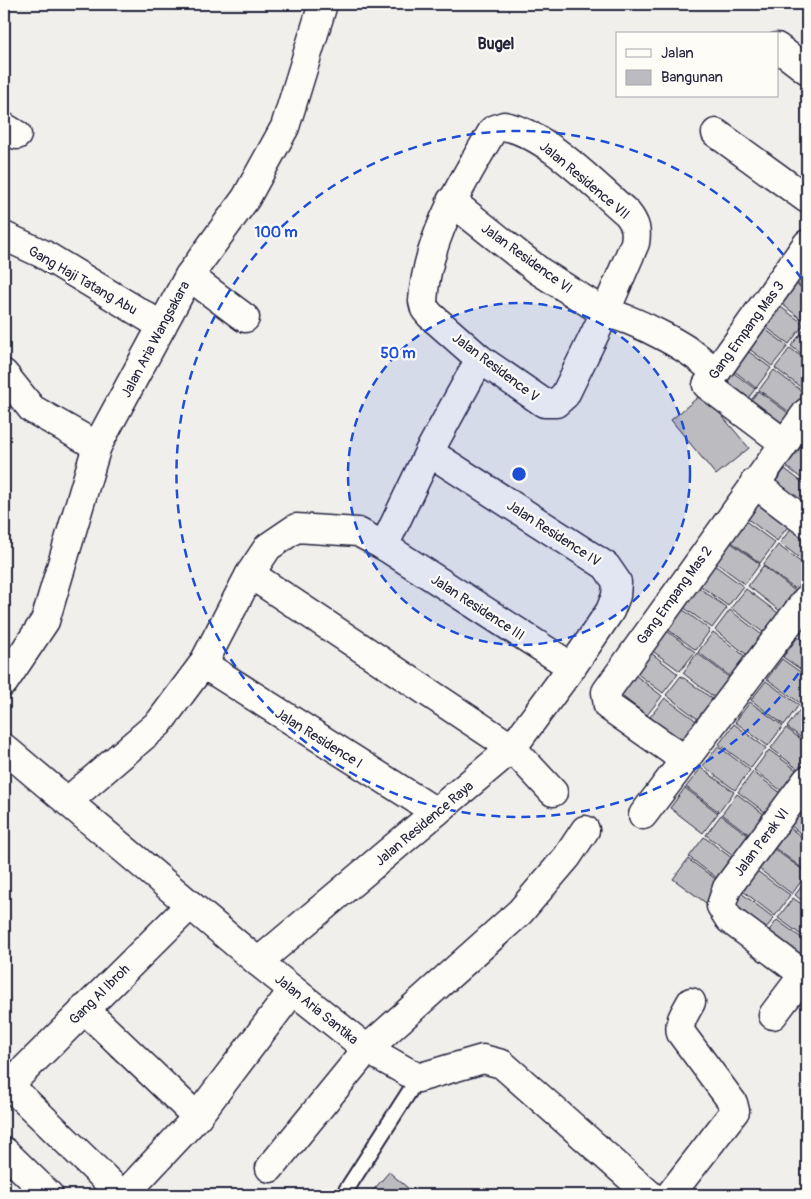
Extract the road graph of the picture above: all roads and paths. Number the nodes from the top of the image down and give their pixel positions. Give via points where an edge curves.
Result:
1 (323, 4) edge
2 (778, 48) edge
3 (807, 70) edge
4 (716, 133) dead end
5 (807, 199) edge
6 (451, 201) junction
7 (4, 236) edge
8 (807, 244) edge
9 (189, 276) junction
10 (605, 313) junction
11 (245, 318) dead end
12 (162, 326) junction
13 (480, 359) junction
14 (4, 374) edge
15 (714, 374) junction
16 (807, 412) edge
17 (784, 443) junction
18 (97, 446) junction
19 (429, 452) junction
20 (754, 483) junction
21 (807, 523) edge
22 (384, 546) junction
23 (250, 574) junction
24 (807, 598) edge
25 (203, 664) junction
26 (572, 667) junction
27 (4, 682) edge
28 (4, 748) edge
29 (512, 748) junction
30 (685, 760) junction
31 (807, 780) edge
32 (552, 792) dead end
33 (68, 801) junction
34 (436, 812) junction
35 (643, 815) dead end
36 (586, 830) dead end
37 (190, 905) junction
38 (258, 962) junction
39 (806, 974) edge
40 (293, 990) junction
41 (691, 1002) dead end
42 (84, 1009) junction
43 (773, 1015) dead end
44 (367, 1049) junction
45 (418, 1078) junction
46 (197, 1117) junction
47 (5, 1152) dead end
48 (270, 1168) dead end
49 (49, 1195) edge
50 (123, 1195) edge
51 (343, 1195) edge
52 (650, 1195) edge
53 (670, 1195) edge

1 - 9 street, Jalan Aria Wangsakara via 285,127 246,198
2 - 3 street
4 - 5 street
6 - 10 street, Jalan Residence VI via 540,271
6 - 10 street, Jalan Residence VII via 493,130 504,126 515,128 538,139 634,221 635,243
6 - 13 street, Jalan Residence V via 439,232 423,301 430,315
7 - 12 street, Gang Haji Tatang Abu via 43,254
8 - 15 street, Gang Empang Mas 3
9 - 11 street
9 - 12 street, Jalan Aria Wangsakara
10 - 13 street, Jalan Residence V via 565,395 556,403 544,403
10 - 15 street, Jalan Residence VI via 644,326 684,349
12 - 18 street, Jalan Aria Wangsakara
13 - 19 street
14 - 18 street via 32,409
15 - 17 street, Gang Empang Mas 3 via 707,385
16 - 17 street, Gang Empang Mas 2
17 - 20 street, Gang Empang Mas 2
18 - 27 street, Jalan Aria Wangsakara via 46,621
19 - 22 street
19 - 26 street, Jalan Residence IV via 612,573 617,582 610,611
20 - 21 street
20 - 30 street, Gang Empang Mas 2 via 606,692 608,706
22 - 23 street, Jalan Residence III via 358,532 296,528 268,547
22 - 26 street, Jalan Residence III
23 - 25 street, Jalan Residence III
23 - 29 street
24 - 30 street
25 - 33 street, Jalan Residence III via 159,723
25 - 34 street, Jalan Residence I
26 - 29 street, Jalan Residence Raya
28 - 33 street, Jalan Aria Santika
29 - 32 street
29 - 34 street, Jalan Residence Raya
30 - 35 street
31 - 39 street, Jalan Perak VI via 727,888 721,906 729,919
33 - 37 street, Jalan Aria Santika
34 - 38 street, Jalan Residence Raya
36 - 44 street via 520,912
37 - 38 street, Jalan Aria Santika
37 - 42 street, Gang Al Ibroh
38 - 40 street, Jalan Aria Santika
39 - 43 street
40 - 44 street, Jalan Aria Santika
40 - 46 street
41 - 53 street via 681,1020 682,1033 733,1103 735,1111
42 - 46 street
42 - 50 street, Gang Al Ibroh via 9,1084
44 - 45 street, Jalan Aria Santika
44 - 48 street
45 - 51 lane
45 - 52 street via 483,1059 502,1064
46 - 50 street
47 - 49 street

